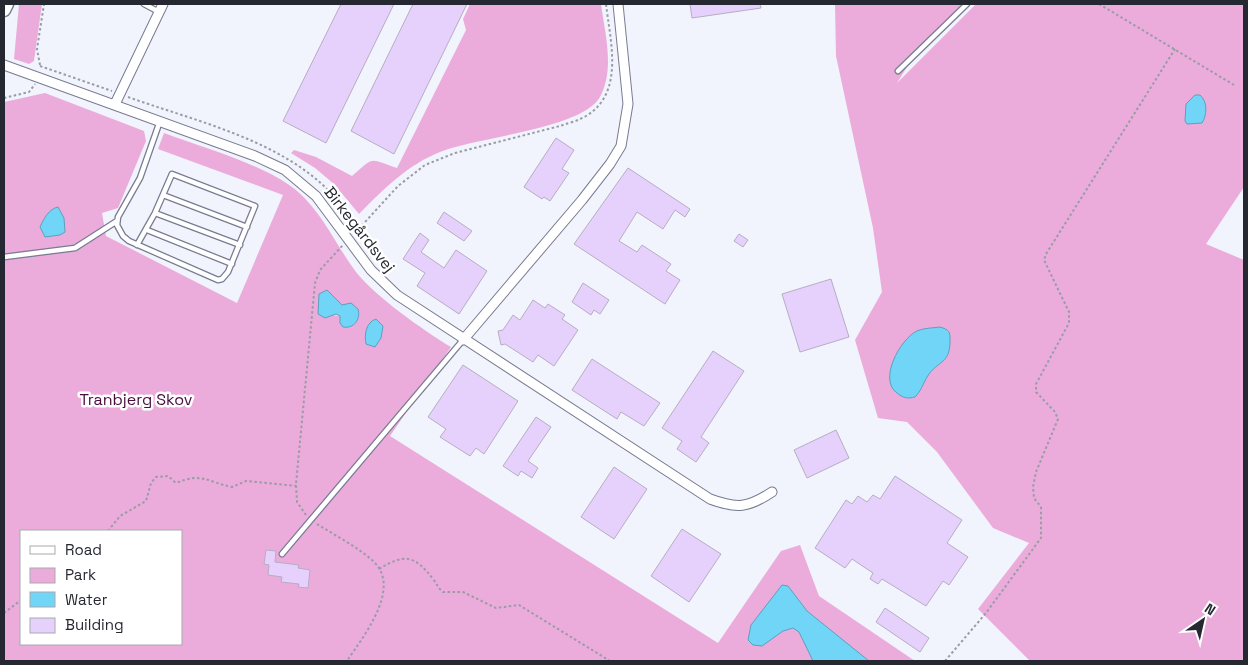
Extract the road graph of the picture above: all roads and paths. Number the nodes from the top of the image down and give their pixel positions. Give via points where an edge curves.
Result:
1 (6, 4) edge
2 (44, 4) edge
3 (144, 4) edge
4 (606, 4) edge
5 (618, 4) edge
6 (967, 4) edge
7 (1099, 4) edge
8 (161, 8) edge
9 (4, 10) edge
10 (1174, 49) junction
11 (4, 65) edge
12 (898, 72) dead end
13 (36, 77) junction
14 (1234, 85) dead end
15 (4, 98) edge
16 (115, 104) junction
17 (160, 121) junction
18 (163, 194) junction
19 (155, 213) junction
20 (117, 221) junction
21 (247, 227) junction
22 (147, 230) junction
23 (346, 242) junction
24 (137, 245) junction
25 (240, 245) junction
26 (347, 252) dead end
27 (4, 257) edge
28 (232, 264) junction
29 (463, 340) junction
30 (296, 486) junction
31 (772, 492) dead end
32 (312, 520) junction
33 (109, 530) edge
34 (282, 554) dead end
35 (379, 568) junction
36 (20, 601) edge
37 (4, 614) edge
38 (347, 661) edge
39 (610, 661) edge
40 (945, 661) edge

1 - 9 street
2 - 13 path via 37,49 40,66
3 - 8 lane
4 - 23 path via 612,72 607,91 592,112 578,120 455,153 425,165 398,186
5 - 29 street via 628,104 621,146 588,192
6 - 12 lane
7 - 10 path
8 - 16 street
10 - 14 path
10 - 40 path via 1046,254 1046,267 1069,312 1068,323 1036,384 1036,392 1058,419 1033,487 1034,498 1041,507 1041,538 986,614
11 - 13 street, Birkegårdsvej
13 - 15 path via 29,92
13 - 16 street, Birkegårdsvej
16 - 17 street, Birkegårdsvej
17 - 20 lane via 140,178
17 - 23 street, Birkegårdsvej via 285,170 316,196
18 - 19 lane
18 - 21 lane
18 - 21 lane via 172,174 255,206
19 - 22 lane
19 - 25 lane
20 - 24 lane via 123,236
20 - 27 lane via 75,248
21 - 25 lane
22 - 24 lane
22 - 28 lane
23 - 26 path
23 - 29 street, Birkegårdsvej via 383,283
23 - 30 path via 320,270 315,283
24 - 28 lane via 213,280 222,279
25 - 28 lane
29 - 31 street, Birkegårdsvej via 710,499 741,507 756,503
29 - 32 lane
30 - 32 path via 297,502
30 - 33 path via 246,481 232,487 201,477 176,483 168,476 156,477 146,501 120,516
32 - 34 lane
32 - 35 path via 354,546
35 - 38 path via 384,585 382,600 372,624
35 - 39 path via 404,557 409,558 426,570 443,592 463,592 496,608 519,605
36 - 37 path

